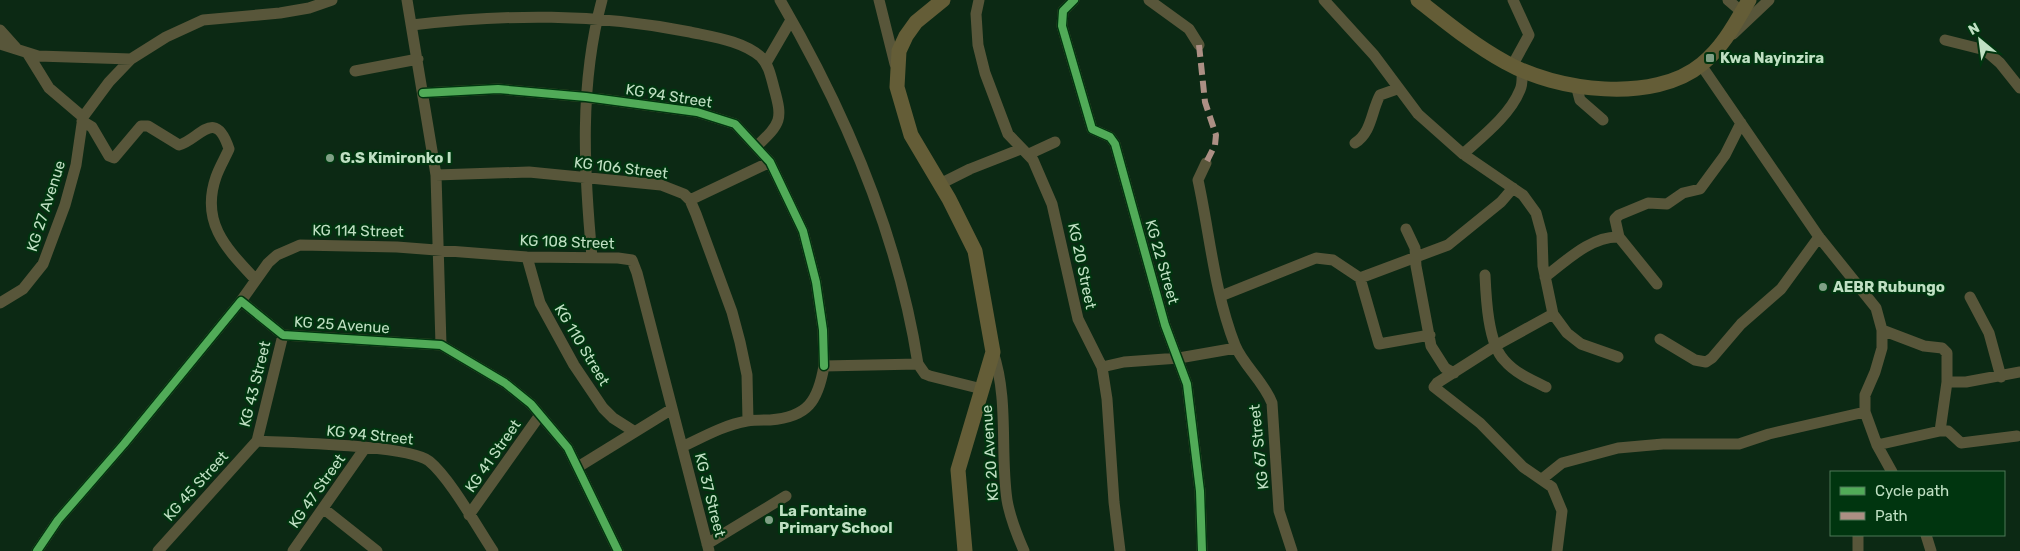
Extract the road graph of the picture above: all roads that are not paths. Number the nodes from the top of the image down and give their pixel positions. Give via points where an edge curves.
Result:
1 (332, 0) edge
2 (407, 0) edge
3 (602, 0) edge
4 (780, 0) edge
5 (879, 0) edge
6 (943, 0) edge
7 (979, 0) edge
8 (1074, 0) edge
9 (1149, 0) edge
10 (1324, 0) edge
11 (1418, 0) edge
12 (1513, 0) edge
13 (1728, 0) edge
14 (1769, 0) edge
15 (1745, 6) edge
16 (597, 18) junction
17 (792, 20) junction
18 (412, 25) junction
19 (0, 30) edge
20 (1945, 40) dead end
21 (0, 44) edge
22 (1198, 45) dead end
23 (1719, 48) junction
24 (23, 52) junction
25 (131, 59) junction
26 (418, 59) junction
27 (766, 63) junction
28 (1701, 65) junction
29 (896, 68) junction
30 (1517, 68) junction
31 (355, 71) dead end
32 (1576, 85) junction
33 (2020, 88) edge
34 (1397, 89) junction
35 (424, 93) junction
36 (586, 97) junction
37 (82, 119) junction
38 (1603, 120) dead end
39 (1741, 123) junction
40 (1056, 142) dead end
41 (1355, 143) dead end
42 (758, 146) junction
43 (1025, 152) junction
44 (1463, 154) junction
45 (770, 162) junction
46 (1206, 163) dead end
47 (436, 175) junction
48 (585, 178) junction
49 (940, 184) junction
50 (1513, 188) junction
51 (690, 200) junction
52 (1406, 229) dead end
53 (1619, 236) junction
54 (1820, 237) junction
55 (438, 249) junction
56 (1416, 256) junction
57 (528, 257) junction
58 (592, 257) junction
59 (1484, 275) dead end
60 (1545, 277) junction
61 (1360, 278) junction
62 (256, 280) junction
63 (1658, 284) dead end
64 (1221, 296) junction
65 (1970, 297) dead end
66 (241, 301) junction
67 (0, 303) edge
68 (1553, 314) junction
69 (1882, 330) junction
70 (282, 335) junction
71 (1430, 336) junction
72 (1660, 339) dead end
73 (441, 345) junction
74 (1495, 346) junction
75 (1236, 348) junction
76 (993, 352) junction
77 (1618, 357) dead end
78 (1179, 358) junction
79 (918, 364) junction
80 (824, 366) junction
81 (1102, 366) junction
82 (2020, 372) edge
83 (1454, 373) junction
84 (2001, 377) junction
85 (1947, 382) junction
86 (1546, 387) dead end
87 (982, 389) junction
88 (672, 409) junction
89 (1865, 412) junction
90 (540, 415) junction
91 (748, 421) junction
92 (1940, 431) junction
93 (635, 432) junction
94 (2017, 436) dead end
95 (257, 440) junction
96 (1877, 445) junction
97 (682, 447) junction
98 (365, 448) junction
99 (578, 467) junction
100 (1891, 471) edge
101 (1542, 479) junction
102 (786, 496) dead end
103 (324, 509) junction
104 (469, 515) junction
105 (1858, 536) edge
106 (1926, 536) edge
107 (708, 547) edge
108 (37, 551) edge
109 (158, 551) edge
110 (293, 551) edge
111 (377, 551) edge
112 (493, 551) edge
113 (618, 551) edge
114 (965, 551) edge
115 (1024, 551) edge
116 (1120, 551) edge
117 (1202, 551) edge
118 (1292, 551) edge
119 (1557, 551) edge
120 (1858, 551) edge
121 (1931, 551) edge

1 - 25 street, KG 27 Avenue via 280,13 203,20 166,37
2 - 18 street
3 - 16 street
4 - 17 street
5 - 29 street
6 - 29 main road via 916,22 906,36 899,50
7 - 43 street, KG 20 Street via 976,14 978,45 985,73 1008,134
8 - 78 street, KG 22 Street via 1063,11 1065,37 1092,129 1110,137 1115,144 1159,303
9 - 22 street via 1189,29
10 - 34 street via 1374,55
11 - 30 main road via 1477,44
12 - 30 street via 1529,35
13 - 15 street
14 - 23 street
15 - 23 main road
16 - 18 street via 515,16
16 - 27 street via 664,27 729,42 748,49
16 - 36 street
17 - 27 street
17 - 79 street via 828,89 887,227 906,298
18 - 26 street
19 - 24 street
20 - 33 street via 1985,50
21 - 24 street
23 - 28 main road
24 - 25 street via 45,57
24 - 37 street via 49,88
25 - 37 street, KG 27 Avenue
26 - 31 street
26 - 35 street
27 - 42 street via 780,120
28 - 32 main road via 1675,79 1648,86 1598,89
28 - 39 street
29 - 49 main road via 897,87 911,135
30 - 32 main road via 1537,77
30 - 44 street via 1521,88 1513,102 1488,132
32 - 38 street via 1580,100
34 - 41 street via 1380,95 1368,130
34 - 44 street via 1418,114
35 - 36 street, KG 94 Street via 498,89
35 - 47 street
36 - 42 street, KG 94 Street via 697,112 724,119
36 - 48 street
37 - 62 street via 92,127 109,156 114,158 141,126 148,126 180,145 207,128 219,131 228,149 211,197 211,216 227,247
37 - 67 street, KG 27 Avenue via 76,165 42,264 23,289
39 - 53 street via 1725,155 1702,187 1683,193 1667,204 1648,203 1619,215 1615,224
39 - 54 street
40 - 43 street
42 - 45 street, KG 94 Street
43 - 49 street via 970,169
43 - 81 street, KG 20 Street via 1037,168 1052,204 1078,320
44 - 50 street
45 - 51 street
45 - 80 street, KG 94 Street via 803,231 812,260 823,330
46 - 64 street, KG 67 Street via 1198,180 1212,267
47 - 48 street, KG 106 Street via 529,172
47 - 55 street
48 - 51 street, KG 106 Street via 661,185 684,194
48 - 58 street
49 - 76 main road via 975,251
50 - 56 street via 1458,239 1448,246
50 - 60 street via 1536,214 1542,236
51 - 91 street via 740,342 747,375
52 - 56 street
53 - 60 street via 1607,236 1591,244
53 - 63 street
54 - 69 street via 1866,293 1876,308
54 - 72 street via 1775,295 1741,324 1706,362 1694,360
55 - 57 street, KG 108 Street
55 - 62 street, KG 114 Street via 300,245 277,255
55 - 73 street
56 - 61 street
56 - 71 street
57 - 58 street, KG 108 Street
57 - 93 street, KG 110 Street via 540,303 574,365 603,408
58 - 88 street, KG 108 Street via 632,260
59 - 74 street
60 - 68 street
61 - 64 street via 1334,260 1316,258
61 - 71 street via 1379,344
62 - 66 street, KG 114 Street
64 - 75 street, KG 67 Street
65 - 84 street via 1989,333
66 - 70 street, KG 25 Avenue
66 - 108 street via 58,520
68 - 74 street
68 - 77 street via 1567,333 1582,344
69 - 85 street via 1924,346 1945,350 1948,354
69 - 89 street via 1882,348 1876,372 1865,395
70 - 73 street, KG 25 Avenue
70 - 95 street, KG 43 Street
71 - 83 street via 1437,358
73 - 90 street, KG 25 Avenue via 505,383
74 - 83 street
74 - 86 street via 1511,368
75 - 78 street
75 - 118 street, KG 67 Street via 1267,389 1272,403 1279,511
76 - 87 main road
76 - 115 street, KG 20 Avenue via 1000,386 1007,500
78 - 81 street
78 - 117 street, KG 22 Street via 1189,399 1200,491
79 - 80 street
79 - 87 street via 930,376
80 - 91 street via 817,396 801,412 791,417
81 - 116 street, KG 20 Street
82 - 84 street
83 - 101 street via 1437,383 1434,389 1480,423 1523,467
84 - 85 street
85 - 92 street
87 - 114 main road via 960,460 958,484
88 - 93 street
88 - 97 street
89 - 96 street
89 - 101 street via 1739,444 1663,444 1618,448 1562,463
90 - 99 street, KG 25 Avenue via 561,439
90 - 104 street, KG 41 Street
91 - 97 street
92 - 94 street via 1948,431 1961,443
92 - 96 street
93 - 99 street
95 - 98 street, KG 94 Street
95 - 109 street, KG 45 Street
96 - 100 street
97 - 107 street, KG 37 Street
98 - 103 street, KG 47 Street
98 - 104 street, KG 94 Street via 414,454 429,461
99 - 113 street, KG 25 Avenue
101 - 119 street via 1552,487 1562,511
102 - 107 street
103 - 110 street, KG 47 Street
103 - 111 street
104 - 112 street, KG 94 Street
105 - 120 street
106 - 121 street

